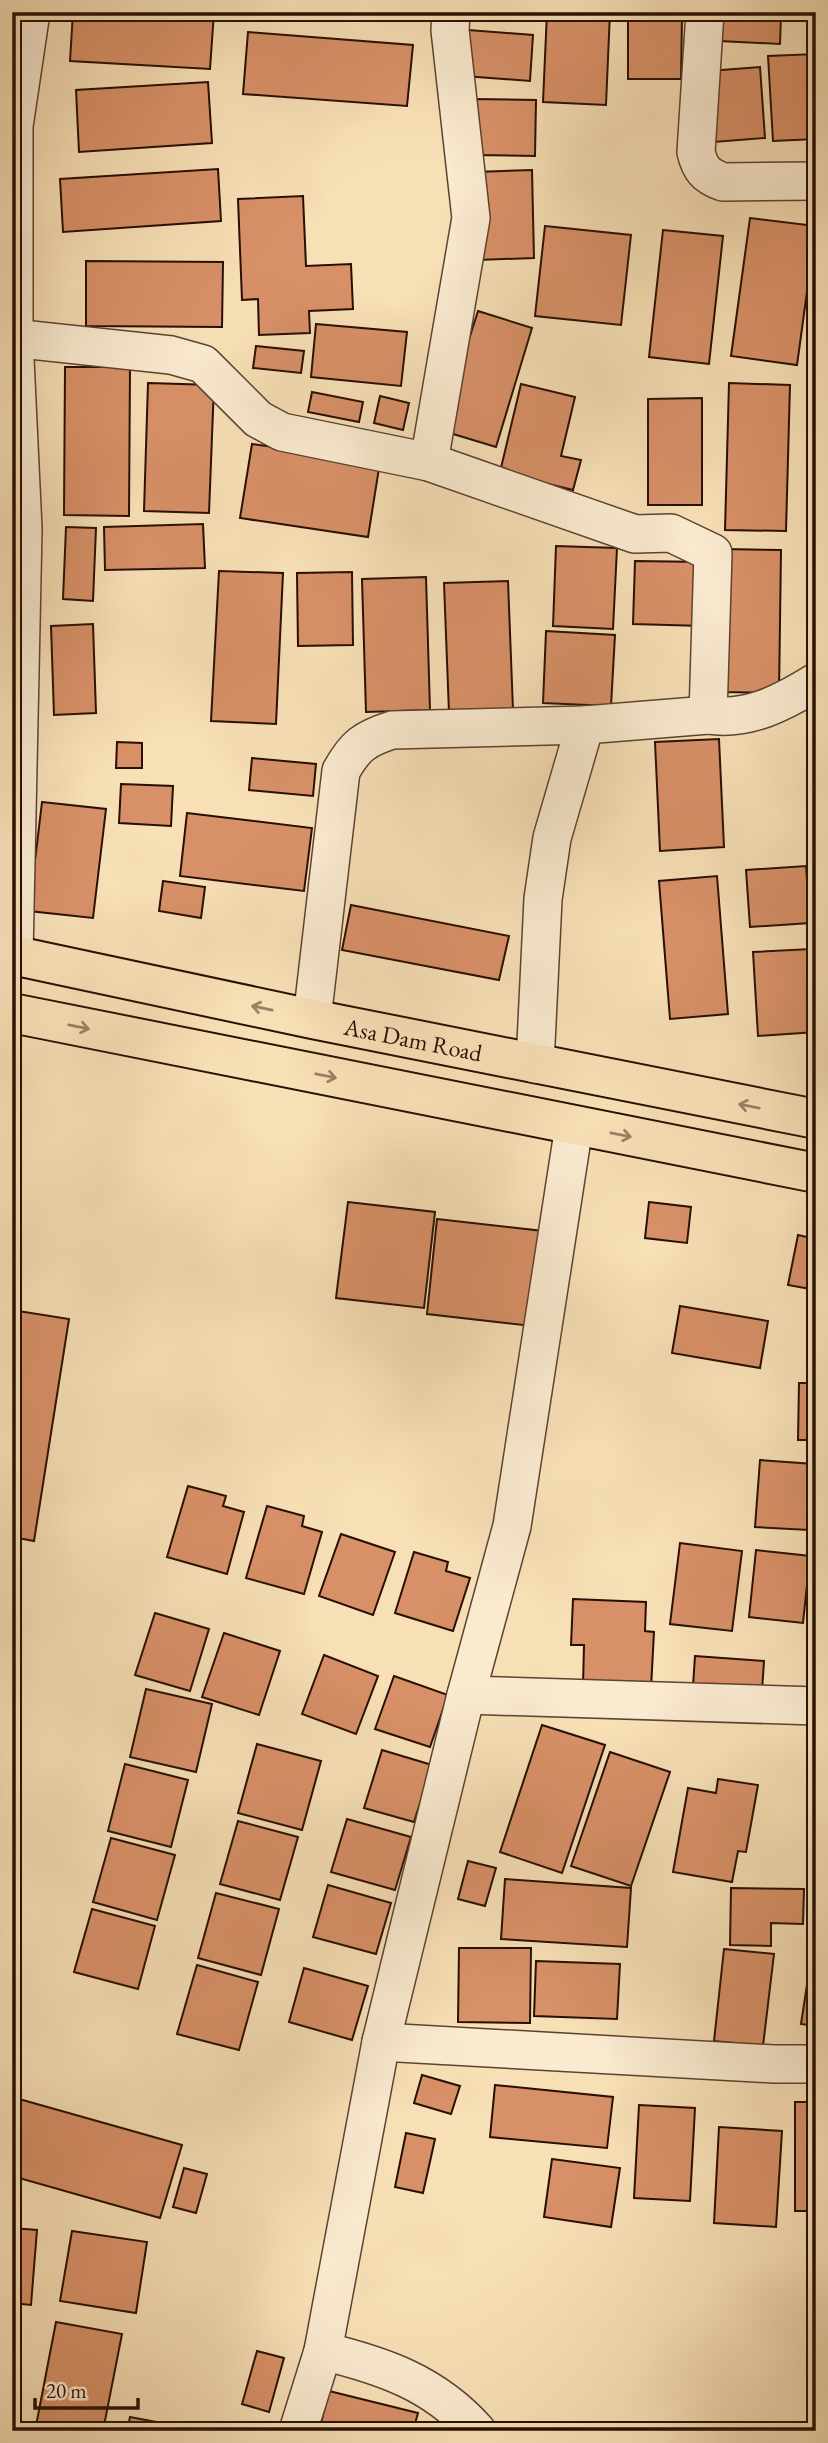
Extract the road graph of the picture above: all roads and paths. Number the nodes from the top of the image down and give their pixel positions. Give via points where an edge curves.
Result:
1 (31, 12) edge
2 (451, 12) edge
3 (705, 12) edge
4 (13, 126) edge
5 (816, 181) edge
6 (13, 338) edge
7 (429, 462) junction
8 (816, 682) edge
9 (708, 715) junction
10 (585, 725) junction
11 (13, 955) edge
12 (12, 1013) edge
13 (312, 1019) junction
14 (535, 1064) junction
15 (816, 1119) edge
16 (574, 1126) junction
17 (816, 1173) edge
18 (466, 1695) junction
19 (816, 1706) edge
20 (381, 2042) junction
21 (816, 2064) edge
22 (323, 2351) junction
23 (298, 2431) edge
24 (477, 2431) edge

1 - 4 street
2 - 7 street via 471,218
3 - 5 street via 696,152 700,167 723,182
4 - 6 street
6 - 7 street via 171,355 203,364 258,418 282,432
6 - 11 street via 23,529
7 - 9 street via 635,534 671,533 713,553
8 - 9 street via 762,711 724,718
9 - 10 street
10 - 13 street via 392,730 354,749 341,771
10 - 14 street via 552,838 543,900
13 -> 11 main road, Asa Dam Road
12 -> 16 main road
13 - 14 main road, Asa Dam Road
15 -> 14 main road, Asa Dam Road
16 -> 17 main road
16 - 18 street via 512,1526
18 - 19 street
18 - 20 street
20 - 21 street
20 - 22 street
22 - 23 street
22 - 24 street via 369,2362 431,2390

